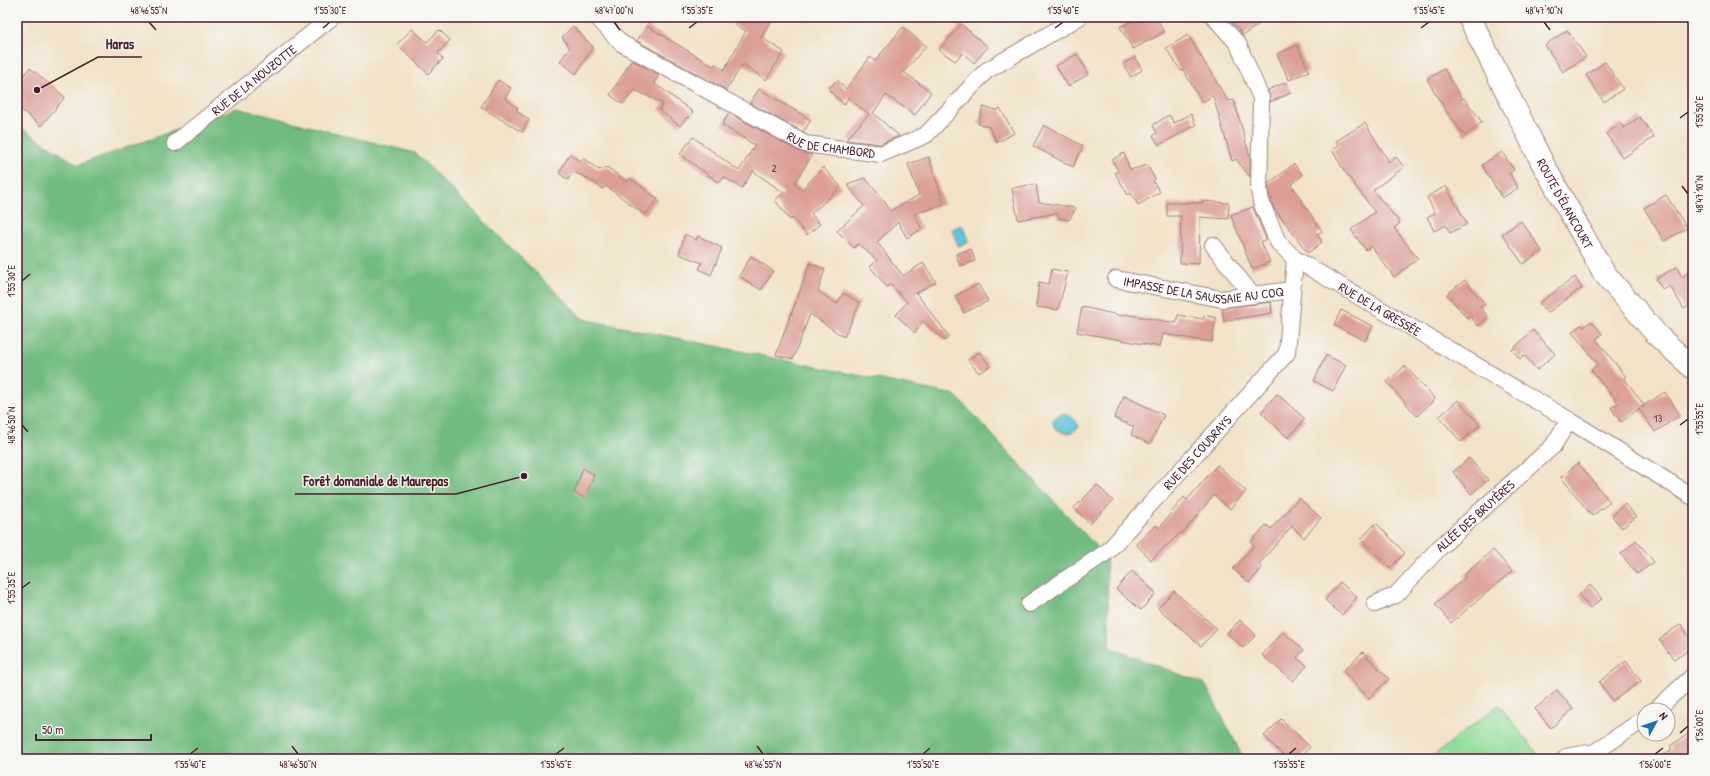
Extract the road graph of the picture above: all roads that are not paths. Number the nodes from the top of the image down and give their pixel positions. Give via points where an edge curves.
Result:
1 (332, 17) edge
2 (597, 17) edge
3 (1078, 17) edge
4 (1214, 17) edge
5 (1469, 17) edge
6 (175, 144) dead end
7 (1213, 245) dead end
8 (1295, 259) junction
9 (1116, 280) dead end
10 (1291, 290) junction
11 (1252, 295) junction
12 (1693, 368) edge
13 (1569, 420) junction
14 (1693, 497) edge
15 (1029, 604) dead end
16 (1375, 604) dead end
17 (1693, 676) edge
18 (1665, 702) edge
19 (1636, 724) edge
20 (1566, 757) dead end

1 - 6 street, RUE DE LA NOUZOTTE
2 - 3 street, RUE DE CHAMBORD via 621,43 805,144 881,154 926,136 986,71
4 - 8 street, RUE DE LA GRESSÉE via 1238,44 1261,98 1261,202 1278,242
5 - 12 street, ROUTE D'ÉLANCOURT via 1543,164 1604,273 1658,336
7 - 11 street
8 - 10 street, RUE DES COUDRAYS
8 - 13 street, RUE DE LA GRESSÉE
9 - 11 street, IMPASSE DE LA SAUSSAIE AU COQ via 1222,299
10 - 11 street, IMPASSE DE LA SAUSSAIE AU COQ
10 - 15 street, RUE DES COUDRAYS via 1287,353 1108,551
13 - 14 street, RUE DE LA GRESSÉE
13 - 16 street, ALLÉE DES BRUYÈRES via 1553,446 1439,548 1396,595
17 - 18 street
19 - 20 street via 1595,752

